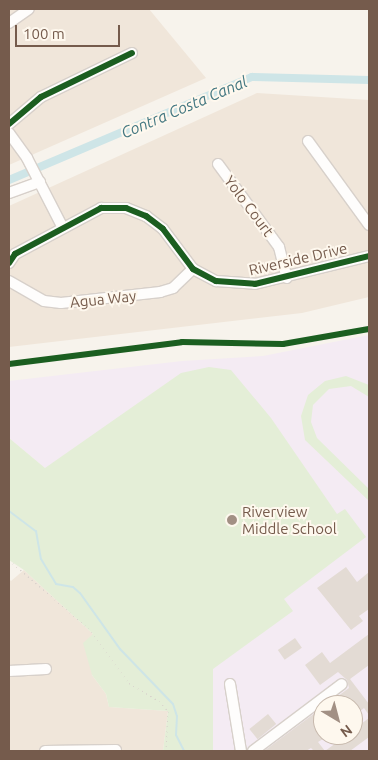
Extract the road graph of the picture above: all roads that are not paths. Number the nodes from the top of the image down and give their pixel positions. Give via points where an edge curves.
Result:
1 (29, 9) edge
2 (9, 23) edge
3 (132, 53) dead end
4 (9, 124) edge
5 (9, 134) edge
6 (308, 142) dead end
7 (218, 164) dead end
8 (41, 186) junction
9 (9, 193) edge
10 (369, 225) edge
11 (62, 226) junction
12 (369, 256) edge
13 (9, 263) edge
14 (193, 269) junction
15 (287, 278) junction
16 (9, 281) edge
17 (46, 669) dead end
18 (9, 671) edge
19 (230, 684) dead end
20 (342, 684) dead end
21 (116, 750) dead end
22 (45, 751) edge
23 (241, 751) edge
24 (253, 751) edge

1 - 2 street
3 - 4 street via 41,97
5 - 8 street via 27,158
6 - 10 street
7 - 15 street, Yolo Court via 279,246
8 - 9 street
8 - 11 street
11 - 13 street, Riverside Drive via 16,254
11 - 14 street, Riverside Drive via 101,208 126,208 163,228
12 - 15 street, Riverside Drive
14 - 15 street, Riverside Drive via 216,281 236,285
14 - 16 street, Agua Way via 173,288 160,292 61,303 44,300
17 - 18 street
19 - 23 street
20 - 24 street
21 - 22 street

